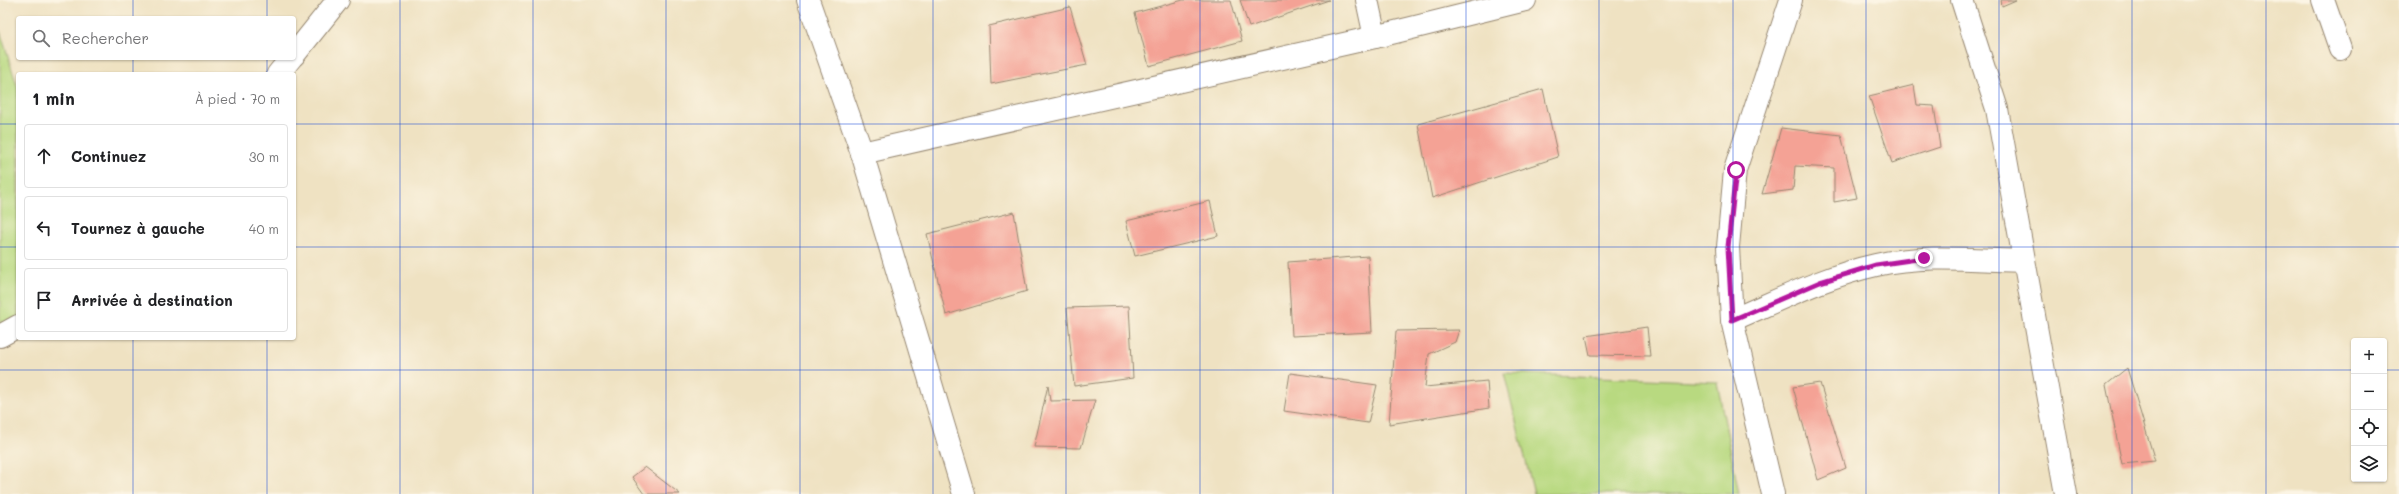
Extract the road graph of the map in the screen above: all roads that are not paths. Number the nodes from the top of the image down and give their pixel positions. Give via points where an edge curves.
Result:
1 (338, 0) edge
2 (808, 0) edge
3 (1367, 0) edge
4 (1525, 0) edge
5 (1791, 0) edge
6 (1962, 0) edge
7 (2323, 0) edge
8 (1375, 37) junction
9 (2340, 49) dead end
10 (296, 52) edge
11 (289, 60) edge
12 (280, 72) edge
13 (862, 153) junction
14 (2024, 261) junction
15 (1732, 320) junction
16 (16, 327) edge
17 (0, 336) edge
18 (964, 494) edge
19 (1773, 494) edge
20 (2066, 494) edge

1 - 10 street
2 - 13 street
3 - 8 street
4 - 8 street
5 - 15 street via 1736,170 1728,247
6 - 14 street via 1997,110
7 - 9 street
8 - 13 street
11 - 12 street
13 - 18 street
14 - 15 street via 1924,258 1876,265 1820,282
14 - 20 street
15 - 19 street
16 - 17 street

